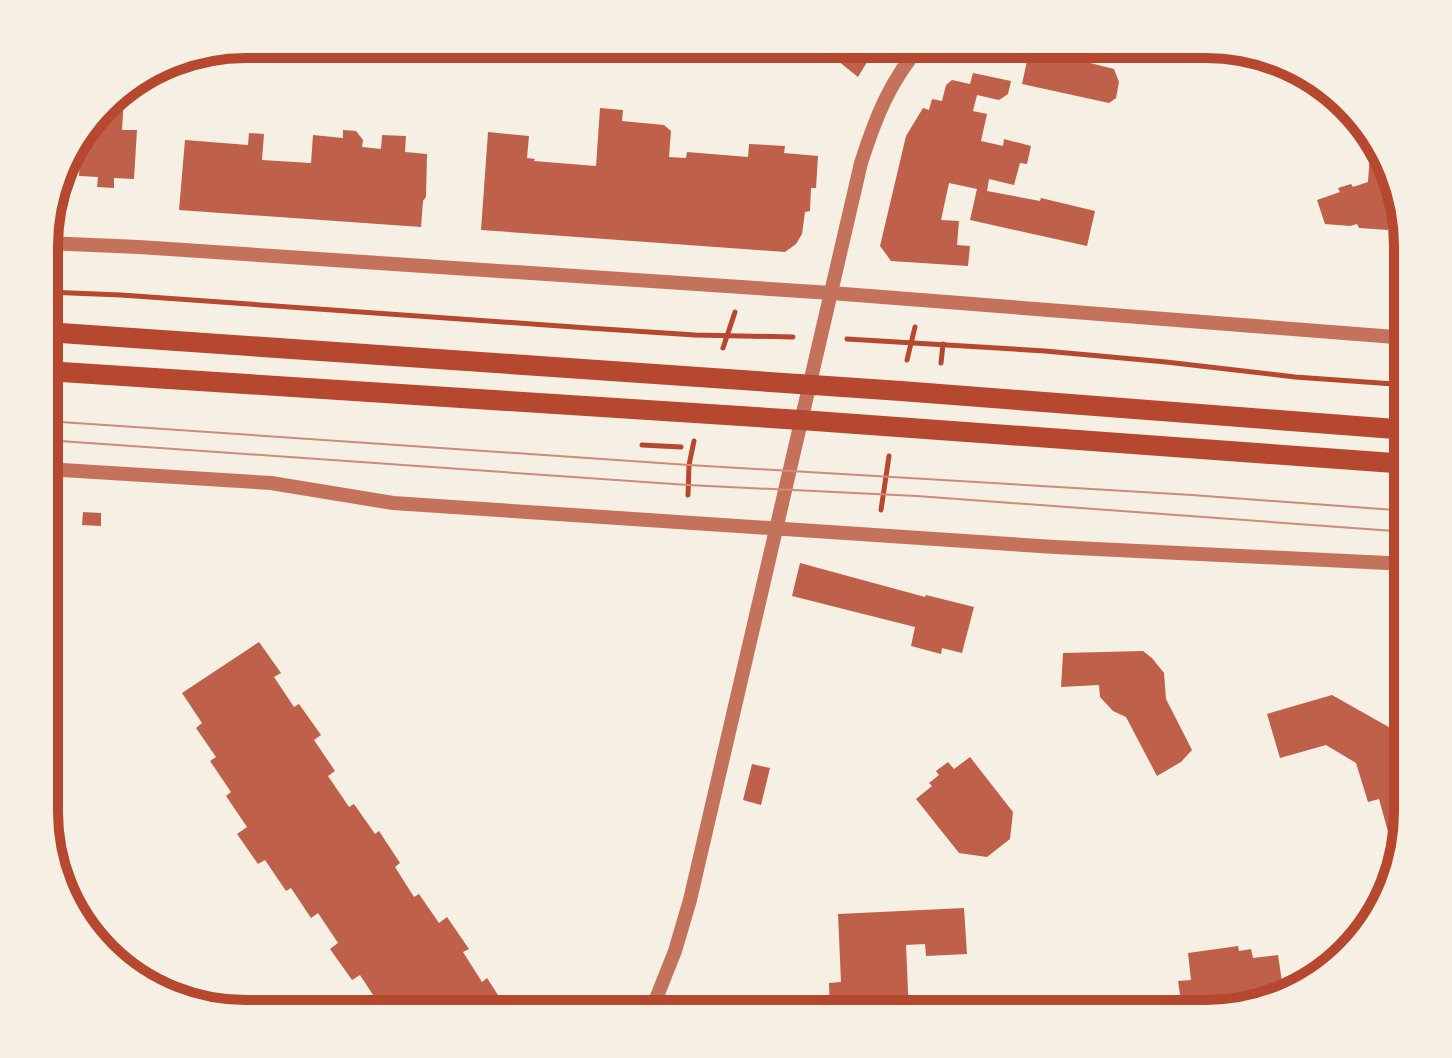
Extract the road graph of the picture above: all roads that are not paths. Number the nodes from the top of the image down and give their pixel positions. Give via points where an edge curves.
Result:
1 (911, 58) edge
2 (58, 244) edge
3 (831, 293) junction
4 (58, 333) edge
5 (1394, 337) edge
6 (58, 372) edge
7 (809, 384) junction
8 (801, 420) junction
9 (1394, 429) edge
10 (1394, 463) edge
11 (58, 470) edge
12 (775, 527) junction
13 (1394, 563) edge
14 (656, 1000) edge

1 - 3 street via 874,122
2 - 3 street
3 - 5 street
3 - 7 street
4 - 7 main road
6 - 8 main road
7 - 8 street
7 - 9 main road
8 - 10 main road
8 - 12 street
11 - 12 street via 271,483 393,503
12 - 13 street
12 - 14 street via 690,900

